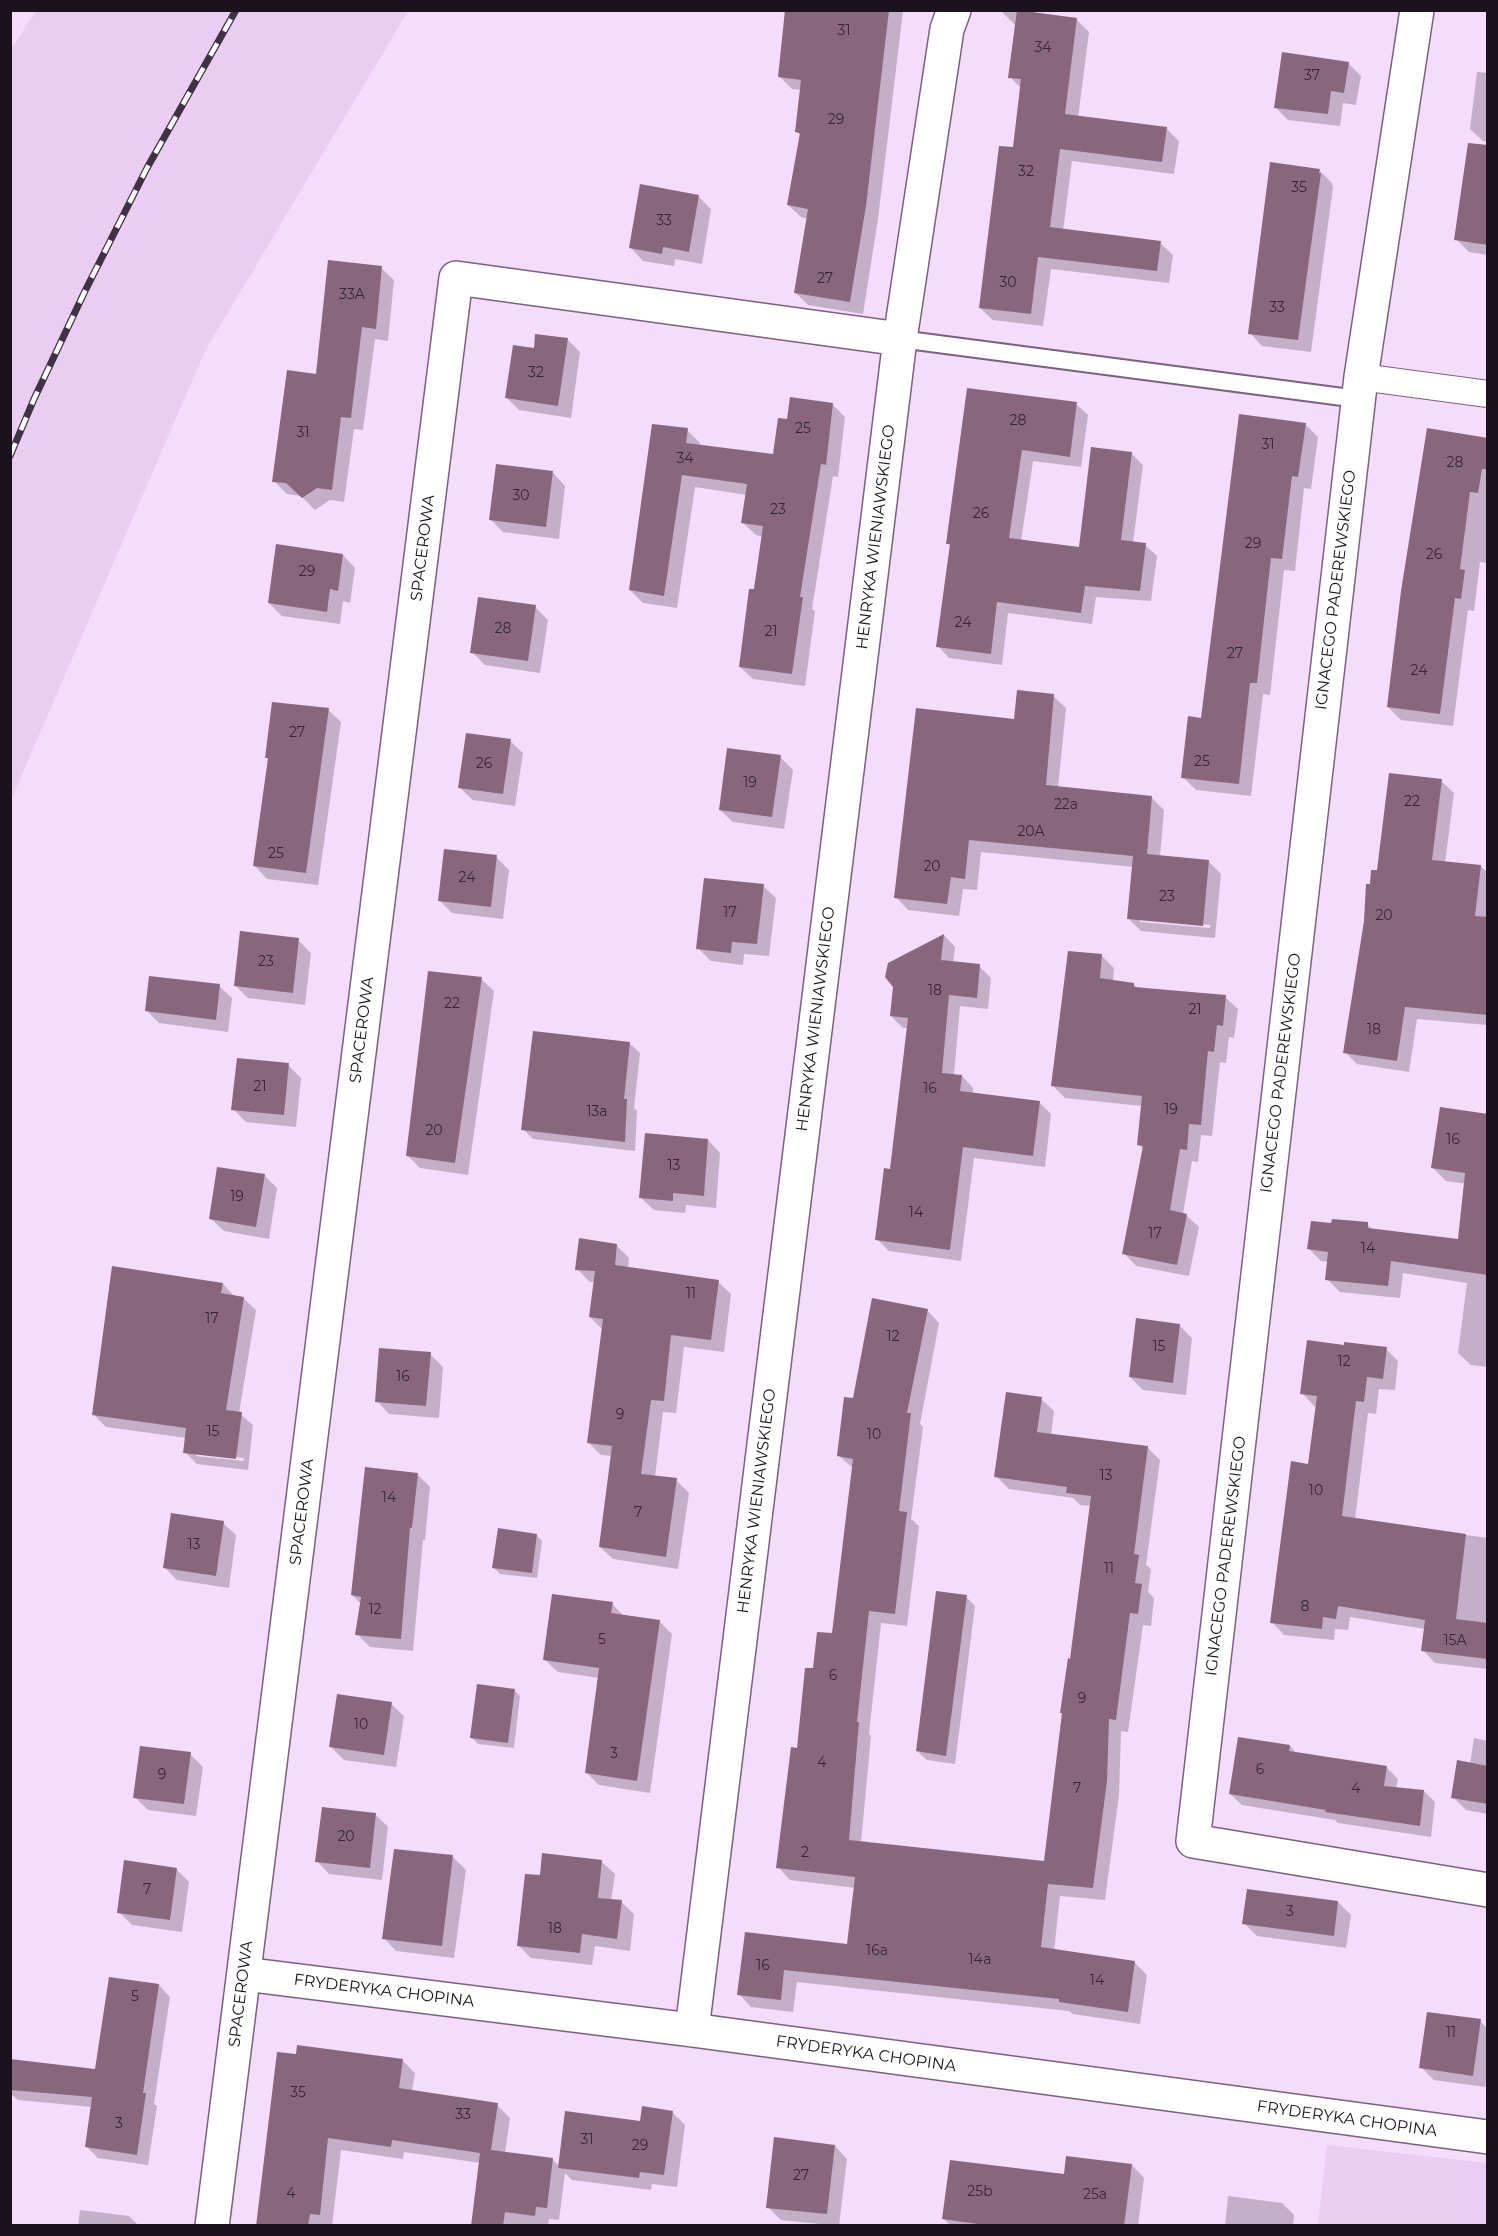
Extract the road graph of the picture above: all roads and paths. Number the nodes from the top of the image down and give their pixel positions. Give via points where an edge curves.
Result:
1 (954, 10) edge
2 (1417, 10) edge
3 (900, 339) junction
4 (1360, 388) junction
5 (1488, 394) edge
6 (1488, 1890) edge
7 (244, 1974) junction
8 (692, 2030) junction
9 (1488, 2137) edge
10 (212, 2226) edge

1 - 3 street, HENRYKA WIENIAWSKIEGO via 947,29
2 - 4 street, IGNACEGO PADEREWSKIEGO
3 - 4 lane
3 - 7 street, SPACEROWA via 456,278
3 - 8 street, HENRYKA WIENIAWSKIEGO
4 - 5 street
4 - 6 street, IGNACEGO PADEREWSKIEGO via 1193,1841
7 - 8 street, FRYDERYKA CHOPINA
7 - 10 street, SPACEROWA
8 - 9 street, FRYDERYKA CHOPINA

